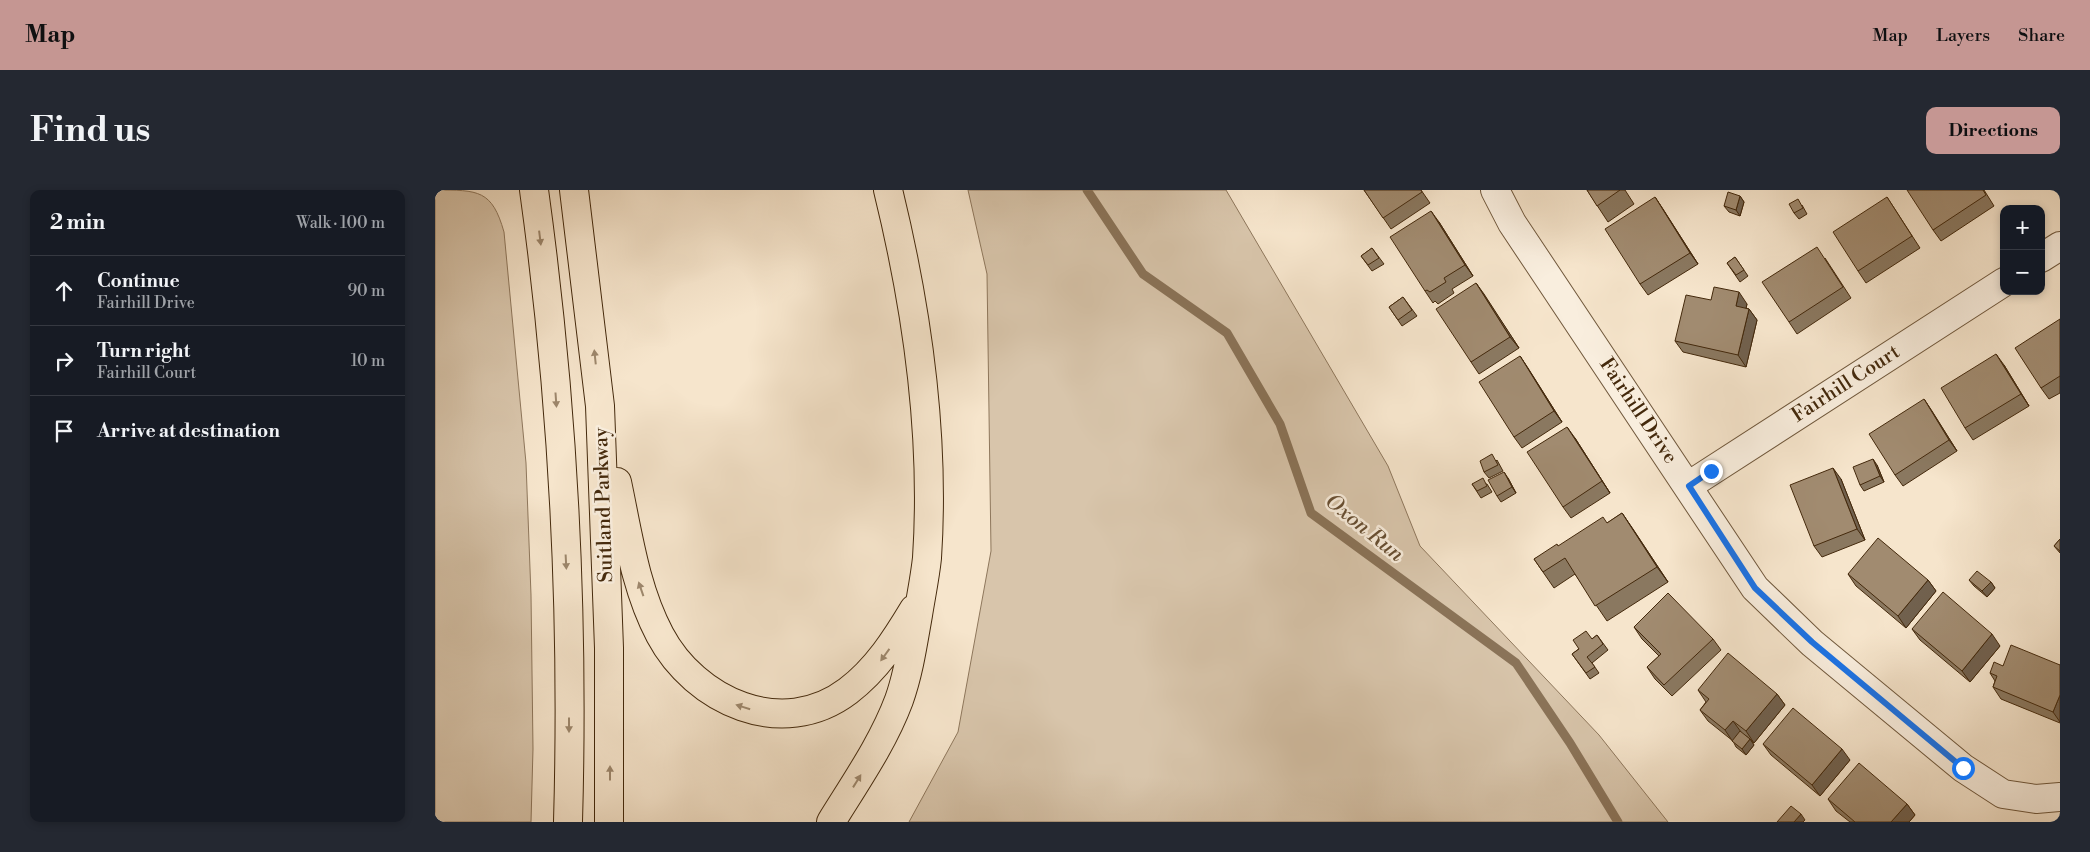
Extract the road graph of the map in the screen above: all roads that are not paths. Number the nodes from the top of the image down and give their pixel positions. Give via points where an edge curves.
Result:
1 (534, 190) edge
2 (574, 190) edge
3 (888, 190) edge
4 (1495, 190) edge
5 (2060, 246) edge
6 (2045, 255) edge
7 (2000, 285) edge
8 (600, 406) junction
9 (1689, 486) junction
10 (920, 599) junction
11 (2060, 797) edge
12 (568, 822) edge
13 (609, 822) edge
14 (831, 822) edge

1 -> 12 highway, Suitland Parkway via 549,315 566,558
8 -> 2 highway, Suitland Parkway
3 - 10 highway via 905,266 923,398 928,523 927,560
4 - 9 street, Fairhill Drive via 1512,223
5 - 6 street
7 - 9 street, Fairhill Court
10 -> 8 highway via 881,660 847,692 829,702 789,713 745,708 718,697 687,674 673,657 647,607 637,578
13 -> 8 highway, Suitland Parkway via 609,648
9 - 11 street, Fairhill Drive via 1755,588 1812,642 1963,768 2003,794 2036,799
14 -> 10 highway via 871,757 898,701 913,648

